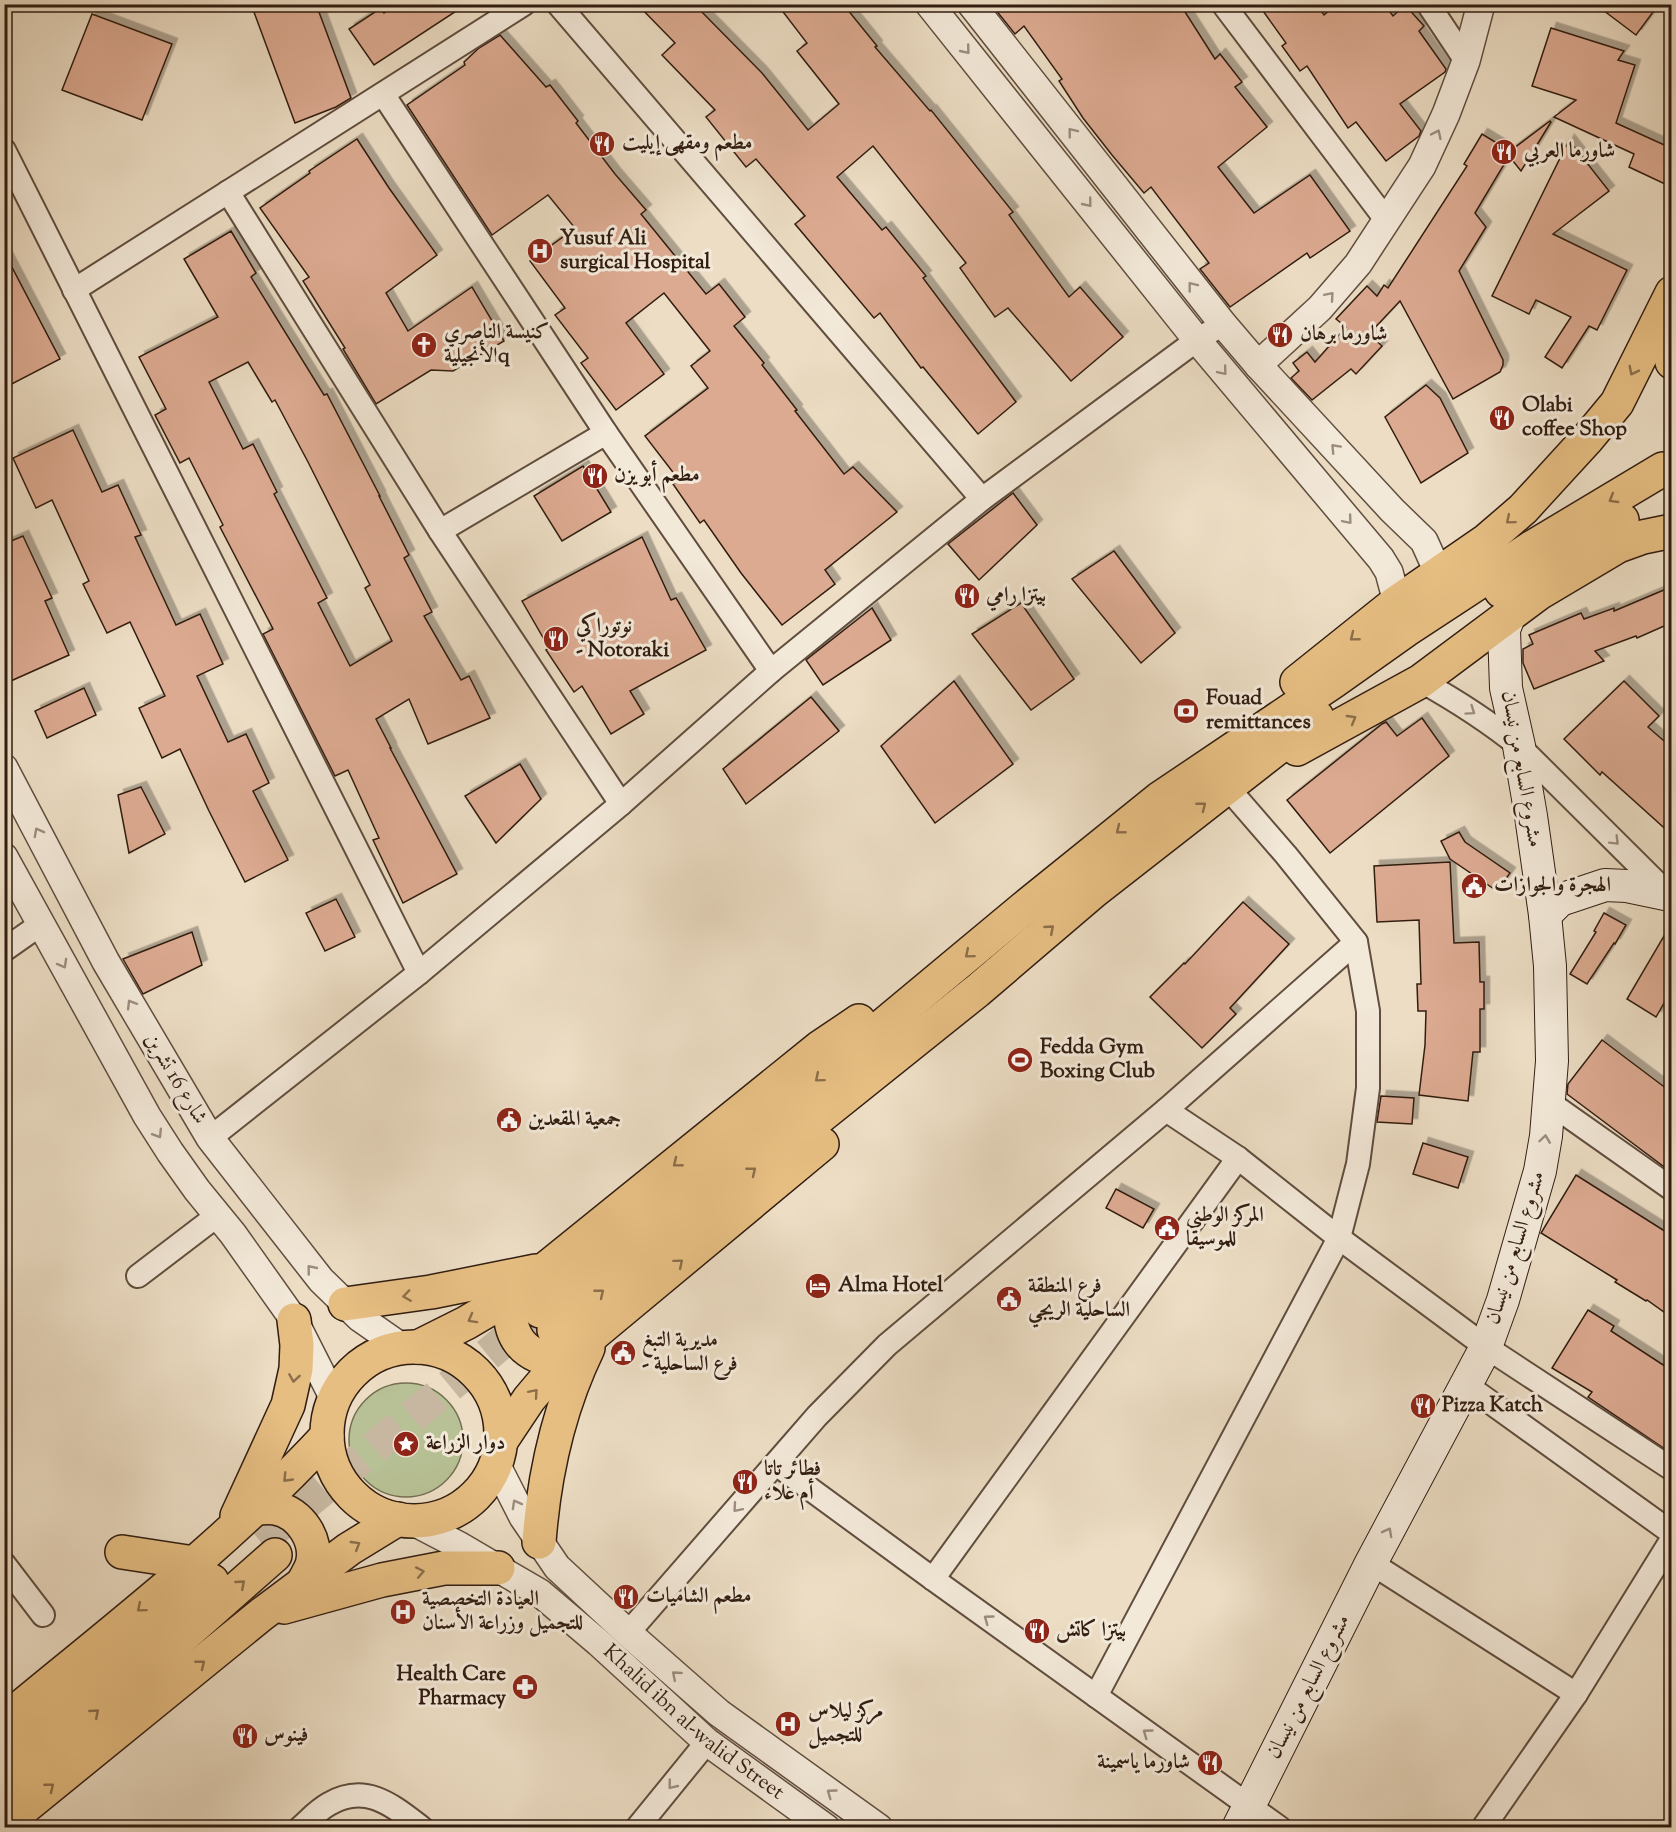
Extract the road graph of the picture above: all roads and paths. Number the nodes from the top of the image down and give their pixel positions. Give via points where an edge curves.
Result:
1 (524, 4) edge
2 (558, 4) edge
3 (929, 4) edge
4 (971, 4) edge
5 (1223, 4) edge
6 (1428, 4) edge
7 (1481, 4) edge
8 (1466, 61) junction
9 (383, 94) junction
10 (4, 150) edge
11 (228, 192) junction
12 (1387, 221) junction
13 (74, 290) junction
14 (1671, 297) edge
15 (1223, 324) junction
16 (1197, 340) junction
17 (1671, 362) edge
18 (1258, 365) junction
19 (606, 433) junction
20 (1667, 479) edge
21 (982, 499) junction
22 (440, 531) junction
23 (1671, 531) edge
24 (1438, 572) junction
25 (1397, 602) junction
26 (1510, 614) junction
27 (771, 671) junction
28 (1420, 681) junction
29 (1519, 746) junction
30 (4, 768) edge
31 (1227, 787) junction
32 (1159, 799) junction
33 (621, 804) junction
34 (4, 857) edge
35 (1671, 896) edge
36 (1545, 915) junction
37 (41, 924) junction
38 (1356, 942) junction
39 (4, 950) edge
40 (419, 973) junction
41 (977, 991) junction
42 (913, 1000) junction
43 (1550, 1103) junction
44 (1166, 1110) junction
45 (210, 1138) junction
46 (1238, 1158) junction
47 (1671, 1189) edge
48 (218, 1215) junction
49 (1339, 1238) junction
50 (546, 1268) junction
51 (138, 1276) dead end
52 (512, 1296) junction
53 (345, 1304) junction
54 (294, 1320) junction
55 (596, 1332) junction
56 (411, 1347) junction
57 (1486, 1347) junction
58 (563, 1362) junction
59 (1465, 1384) junction
60 (334, 1399) junction
61 (327, 1436) junction
62 (498, 1452) junction
63 (776, 1464) junction
64 (1671, 1469) edge
65 (256, 1508) junction
66 (404, 1520) junction
67 (1671, 1533) edge
68 (1671, 1539) edge
69 (255, 1542) junction
70 (539, 1542) junction
71 (122, 1552) dead end
72 (194, 1563) junction
73 (1371, 1563) junction
74 (4, 1564) edge
75 (498, 1568) junction
76 (933, 1579) junction
77 (303, 1582) junction
78 (262, 1614) junction
79 (43, 1615) dead end
80 (628, 1633) junction
81 (1576, 1694) junction
82 (1096, 1696) junction
83 (4, 1721) edge
84 (707, 1742) junction
85 (4, 1755) edge
86 (4, 1794) edge
87 (1244, 1817) edge
88 (4, 1824) edge
89 (300, 1827) edge
90 (422, 1827) edge
91 (637, 1827) edge
92 (826, 1827) edge
93 (879, 1827) edge
94 (1280, 1827) edge
95 (1483, 1827) edge

1 - 9 street
2 - 21 street
3 -> 16 street
15 -> 4 street
5 - 12 street
6 - 8 street
7 - 8 street
12 -> 8 street via 1422,166
9 - 11 street
9 - 19 street
10 - 13 street
11 - 13 street
11 - 22 street
18 -> 12 street via 1320,308 1358,264
13 - 40 street
14 - 17 main road via 1665,330
14 -> 24 main road via 1617,403 1588,438 1523,509 1487,540
15 - 16 street
15 - 18 street
16 - 21 street
16 -> 25 street via 1381,559
24 -> 18 street via 1424,541
19 - 22 street
19 - 27 street
20 - 31 main road via 1549,565 1449,621 1369,677
20 -> 32 main road via 1531,548
21 - 27 street
22 - 33 street
23 - 26 main road via 1618,546
24 - 25 main road
25 -> 32 main road via 1199,757
26 - 28 main road
26 - 29 main road, مشروع السابع من نيسان via 1504,630 1506,688
27 - 33 street
28 -> 29 street via 1454,699
31 -> 28 main road
29 -> 35 street
29 - 36 main road, مشروع السابع من نيسان
45 -> 30 street, شارع 16 تشرين via 106,962
31 - 38 street
41 -> 31 main road via 1094,891
32 -> 42 main road
33 - 40 street
34 - 37 street, شارع 16 تشرين
35 - 36 main road via 1605,885 1560,900
36 - 43 main road, مشروع السابع من نيسان via 1552,1012
37 - 39 street
37 -> 48 street, شارع 16 تشرين via 147,1116
38 - 44 street
38 - 49 street via 1368,1011 1368,1088 1358,1164
40 - 45 street
42 -> 41 main road via 547,1321
55 -> 41 main road via 932,1051
42 -> 50 main road via 853,1024 819,1048
43 - 47 street
57 -> 43 main road, مشروع السابع من نيسان via 1540,1171
44 - 46 street
44 - 63 street via 887,1345
53 -> 45 street, شارع 16 تشرين via 314,1272
46 - 49 street
46 - 76 street
48 - 51 street
48 - 54 street, شارع 16 تشرين
49 - 57 street
49 - 82 street
50 - 52 main road
50 -> 53 main road via 431,1292
52 -> 56 main road via 466,1323
52 - 58 main road via 509,1312 520,1343 532,1354
53 - 56 street, شارع 16 تشرين via 360,1318
54 - 60 street, شارع 16 تشرين
54 -> 69 main road via 296,1369
55 - 58 main road
55 - 70 main road via 558,1422 544,1484
56 - 60 main road via 384,1352 366,1361 351,1374
56 - 62 main road via 441,1351 462,1361 480,1377 493,1396 500,1418
57 - 59 main road, مشروع السابع من نيسان
57 - 64 street
62 -> 58 main road via 528,1399
59 - 67 street
73 -> 59 main road, مشروع السابع من نيسان
60 - 61 main road
61 -> 65 main road
61 - 66 main road via 329,1455 346,1488 379,1513
62 - 66 main road via 480,1490 463,1505 438,1517
70 -> 62 street via 523,1517
63 - 76 street
63 -> 80 street
65 - 69 main road
65 - 77 main road via 275,1508 293,1515 306,1528 313,1546 312,1565
66 - 75 street, Khalid ibn al-walid Street
77 -> 66 main road via 349,1549
68 - 81 street
69 - 72 main road
69 - 85 main road
86 -> 69 main road
70 - 80 street via 557,1567
71 - 72 main road
72 -> 83 main road
73 - 81 street
73 - 87 main road, مشروع السابع من نيسان
74 - 79 street
78 -> 75 main road via 382,1580 444,1568
75 - 84 street, Khalid ibn al-walid Street via 540,1593
82 -> 76 street
77 - 78 main road
88 -> 78 main road
93 -> 80 street via 720,1713
81 - 95 street
87 -> 82 street
84 -> 91 street
84 - 92 street, Khalid ibn al-walid Street
87 - 94 street
89 - 90 street via 340,1798 368,1796 381,1800

